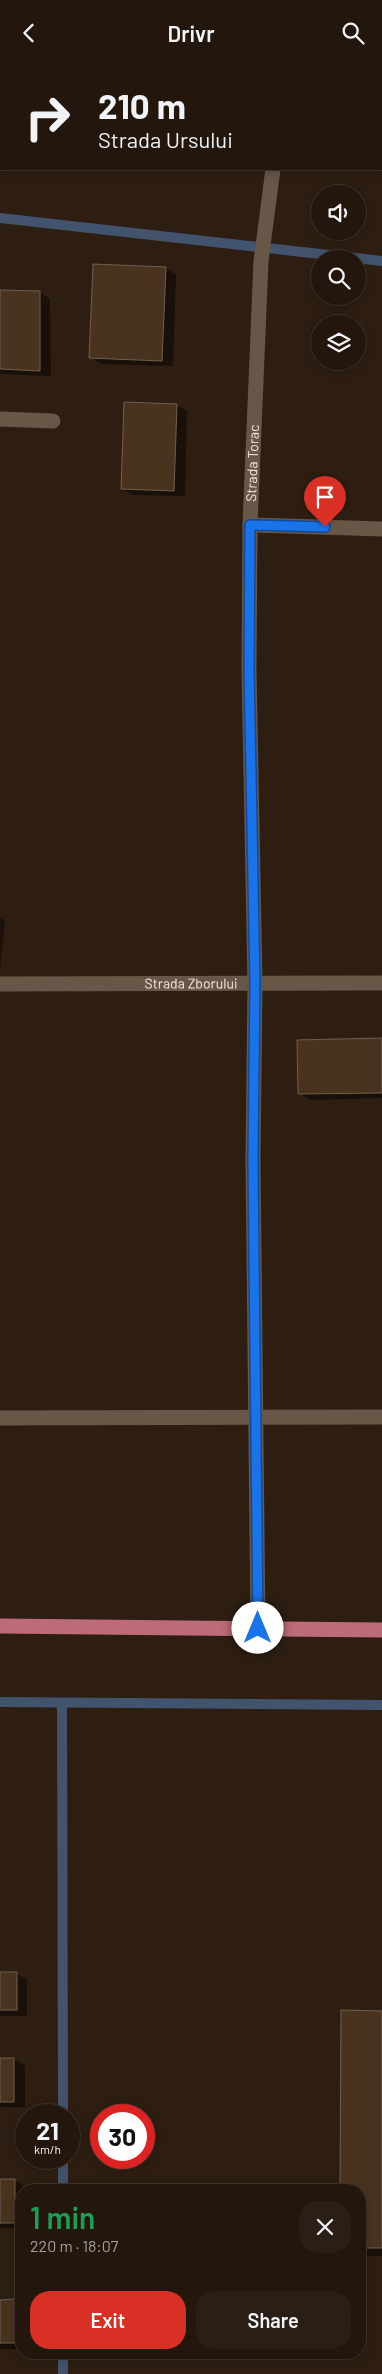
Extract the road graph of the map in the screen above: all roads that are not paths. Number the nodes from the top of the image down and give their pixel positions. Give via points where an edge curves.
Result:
1 (273, 170) edge
2 (0, 419) edge
3 (53, 421) dead end
4 (250, 525) junction
5 (382, 529) edge
6 (255, 983) junction
7 (382, 983) edge
8 (0, 984) edge
9 (257, 1416) junction
10 (382, 1417) edge
11 (0, 1418) edge
12 (0, 1626) edge
13 (258, 1628) junction
14 (382, 1630) edge

1 - 4 street, Strada Torac via 261,261
2 - 3 street
4 - 5 street
4 - 6 street, Strada Torac via 249,669
6 - 7 street, Strada Zborului
6 - 8 street, Strada Zborului
6 - 9 street, Strada Torac via 253,1160
9 - 10 street
9 - 11 street
9 - 13 street, Strada Torac
12 - 13 main road
13 - 14 main road

